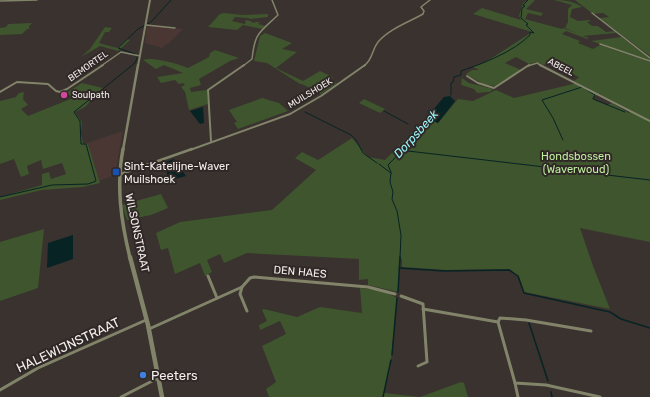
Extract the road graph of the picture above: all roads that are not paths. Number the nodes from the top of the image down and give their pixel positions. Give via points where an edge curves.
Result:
1 (37, 0) edge
2 (150, 0) edge
3 (272, 0) edge
4 (430, 0) edge
5 (0, 1) edge
6 (592, 13) dead end
7 (146, 25) junction
8 (175, 28) dead end
9 (600, 44) dead end
10 (140, 56) junction
11 (650, 58) edge
12 (650, 61) edge
13 (467, 76) dead end
14 (0, 92) edge
15 (650, 121) edge
16 (211, 141) junction
17 (118, 175) junction
18 (208, 276) dead end
19 (242, 287) junction
20 (395, 294) dead end
21 (401, 296) dead end
22 (217, 298) junction
23 (423, 309) junction
24 (247, 311) dead end
25 (146, 320) junction
26 (498, 322) junction
27 (149, 330) junction
28 (591, 331) dead end
29 (418, 366) dead end
30 (158, 378) junction
31 (515, 383) junction
32 (0, 390) edge
33 (122, 397) edge
34 (162, 397) edge
35 (518, 397) edge
36 (600, 397) edge

1 - 5 street
2 - 7 street, WILSONSTRAAT
3 - 16 street via 278,15 257,35 252,59 208,90
4 - 16 street, MUILSHOEK via 420,7 424,11 423,14 378,42 370,61 314,100 290,114
6 - 11 street
7 - 8 street
7 - 10 street, WILSONSTRAAT
9 - 12 street
10 - 14 street, BEMORTEL via 120,52 60,92 48,84 17,82
10 - 17 street, WILSONSTRAAT
13 - 15 street, ABEEL via 494,88 530,64 537,63
16 - 17 street, MUILSHOEK
17 - 25 street, WILSONSTRAAT via 117,188 123,222
18 - 22 street
19 - 20 street, DEN HAES via 254,277 377,288
19 - 22 street, DEN HAES
19 - 24 street via 240,294
21 - 23 street via 424,304
22 - 27 street, DEN HAES
23 - 26 street
23 - 29 street via 427,362
25 - 27 street, WILSONSTRAAT
25 - 32 street, HALEWIJNSTRAAT via 38,368
26 - 28 street via 500,318 526,320
26 - 31 street
27 - 30 street, WILSONSTRAAT
30 - 33 street
30 - 34 street, WILSONSTRAAT
31 - 35 street
31 - 36 street via 546,385

